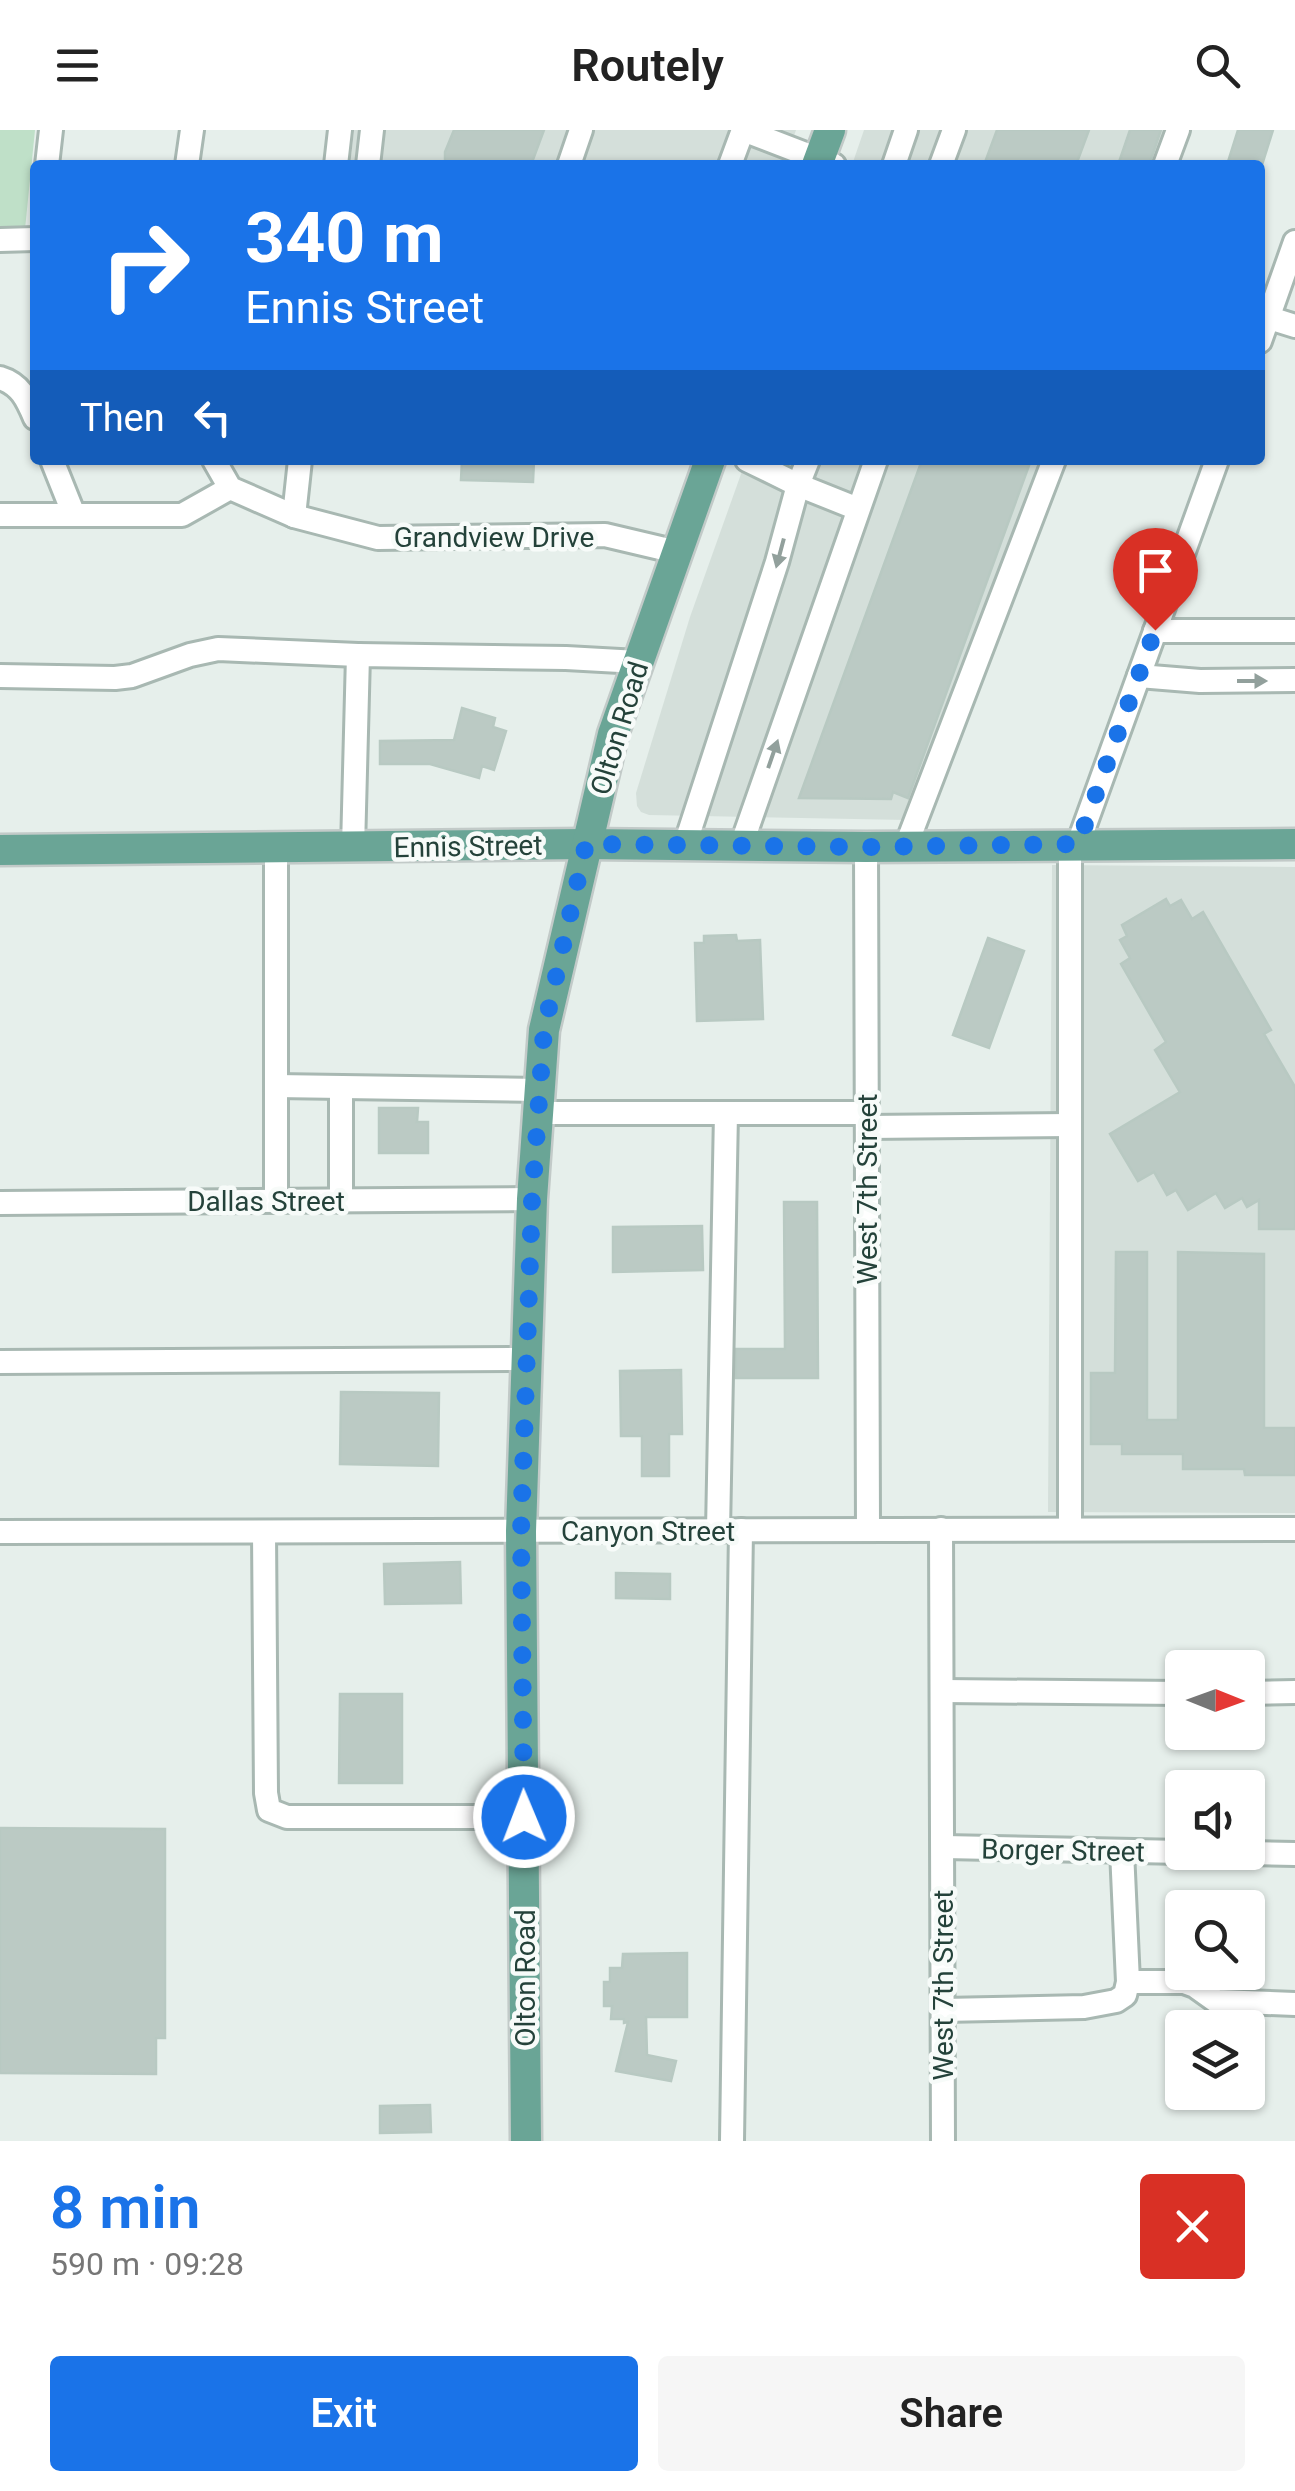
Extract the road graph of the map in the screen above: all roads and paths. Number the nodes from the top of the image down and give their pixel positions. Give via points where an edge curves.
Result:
1 (51, 130) edge
2 (192, 130) edge
3 (340, 130) edge
4 (372, 130) edge
5 (581, 130) edge
6 (830, 130) edge
7 (906, 130) edge
8 (954, 130) edge
9 (1178, 130) edge
10 (48, 160) edge
11 (188, 160) edge
12 (337, 160) edge
13 (369, 160) edge
14 (571, 160) edge
15 (732, 160) edge
16 (816, 160) edge
17 (824, 160) edge
18 (896, 160) edge
19 (942, 160) edge
20 (1167, 160) edge
21 (0, 240) edge
22 (30, 240) edge
23 (1295, 242) edge
24 (1265, 314) edge
25 (1265, 316) edge
26 (1295, 326) edge
27 (0, 378) edge
28 (30, 405) edge
29 (54, 465) edge
30 (217, 465) edge
31 (299, 465) edge
32 (708, 465) edge
33 (757, 465) edge
34 (806, 465) edge
35 (874, 465) edge
36 (1052, 465) edge
37 (1215, 465) edge
38 (798, 485) junction
39 (230, 488) junction
40 (858, 509) junction
41 (0, 515) edge
42 (74, 515) junction
43 (294, 516) junction
44 (677, 552) junction
45 (1155, 630) junction
46 (1295, 631) edge
47 (358, 656) junction
48 (638, 662) junction
49 (0, 676) edge
50 (1138, 676) junction
51 (1295, 680) edge
52 (586, 844) junction
53 (1074, 844) junction
54 (1295, 844) edge
55 (685, 846) junction
56 (741, 846) junction
57 (906, 846) junction
58 (866, 847) junction
59 (276, 848) junction
60 (353, 848) junction
61 (0, 850) edge
62 (276, 1086) junction
63 (341, 1087) junction
64 (539, 1102) junction
65 (726, 1113) junction
66 (867, 1120) junction
67 (1070, 1124) junction
68 (532, 1200) junction
69 (276, 1201) junction
70 (341, 1201) junction
71 (0, 1203) edge
72 (527, 1359) junction
73 (0, 1362) edge
74 (941, 1529) junction
75 (1070, 1529) junction
76 (1295, 1529) edge
77 (729, 1530) junction
78 (868, 1530) junction
79 (521, 1531) junction
80 (0, 1532) edge
81 (264, 1532) junction
82 (943, 1691) junction
83 (1295, 1692) edge
84 (1165, 1693) edge
85 (1265, 1693) edge
86 (524, 1817) junction
87 (944, 1847) junction
88 (1122, 1851) junction
89 (1165, 1852) edge
90 (1265, 1853) edge
91 (1295, 1854) edge
92 (1128, 1982) junction
93 (1295, 2004) edge
94 (944, 2010) junction
95 (526, 2141) edge
96 (732, 2141) edge
97 (943, 2141) edge

1 - 10 street
2 - 11 street
3 - 12 street
4 - 13 street
5 - 14 street
6 - 17 main road
7 - 18 street
8 - 19 street
9 - 20 street
15 - 16 street via 742,130
21 - 22 street
23 - 24 street
25 - 26 street
27 - 28 street via 18,386
29 - 42 street
30 - 39 street
31 - 43 street
32 - 44 main road, Olton Road
33 - 38 street
34 - 38 street
35 - 40 street
36 - 57 street
37 - 45 street
38 - 40 street
38 -> 55 street
39 - 42 street via 182,515
39 - 43 street, Grandview Drive
56 -> 40 street
41 - 42 street
43 - 44 street, Grandview Drive via 378,538 605,536
44 - 48 main road, Olton Road
45 - 46 street
45 - 50 street
47 - 48 street
47 - 49 street via 218,648 132,676
47 - 60 street
48 - 52 main road, Olton Road
50 -> 51 street
50 - 53 street
52 - 55 main road, Ennis Street
52 - 60 main road, Ennis Street
52 - 64 main road, Olton Road via 544,1030
53 - 54 main road, Ennis Street
53 - 57 main road, Ennis Street
53 - 67 street
55 - 56 main road, Ennis Street
56 - 58 main road, Ennis Street
57 - 58 main road, Ennis Street
58 - 66 street, West 7th Street
59 - 60 main road, Ennis Street
59 - 61 main road, Ennis Street
59 - 62 street
62 - 63 street
62 - 69 street
63 - 64 street
63 - 70 street
64 - 65 street
64 - 68 main road, Olton Road
65 - 66 street
65 - 77 street
66 - 67 street
66 - 78 street, West 7th Street
67 - 75 street
68 - 70 street, Dallas Street
68 - 72 main road, Olton Road
69 - 70 street, Dallas Street
69 - 71 street, Dallas Street
72 - 73 street
72 - 79 main road, Olton Road
74 - 75 street, Canyon Street
74 - 78 street, Canyon Street
74 - 82 street, West 7th Street
75 - 76 street, Canyon Street
77 - 78 street, Canyon Street
77 - 79 street, Canyon Street
77 - 96 street
79 - 81 street, Canyon Street
79 - 86 main road, Olton Road
80 - 81 street, Canyon Street
81 - 86 street via 270,1810 288,1816
82 - 84 street
82 - 87 street, West 7th Street
83 - 85 street
86 - 95 main road, Olton Road
87 - 88 street, Borger Street
87 - 94 street, West 7th Street
88 - 89 street, Borger Street
88 - 92 street
90 - 91 street
92 - 93 street via 1184,1982 1216,2001
92 - 94 street via 1116,2001 1084,2007
94 - 97 street, West 7th Street

